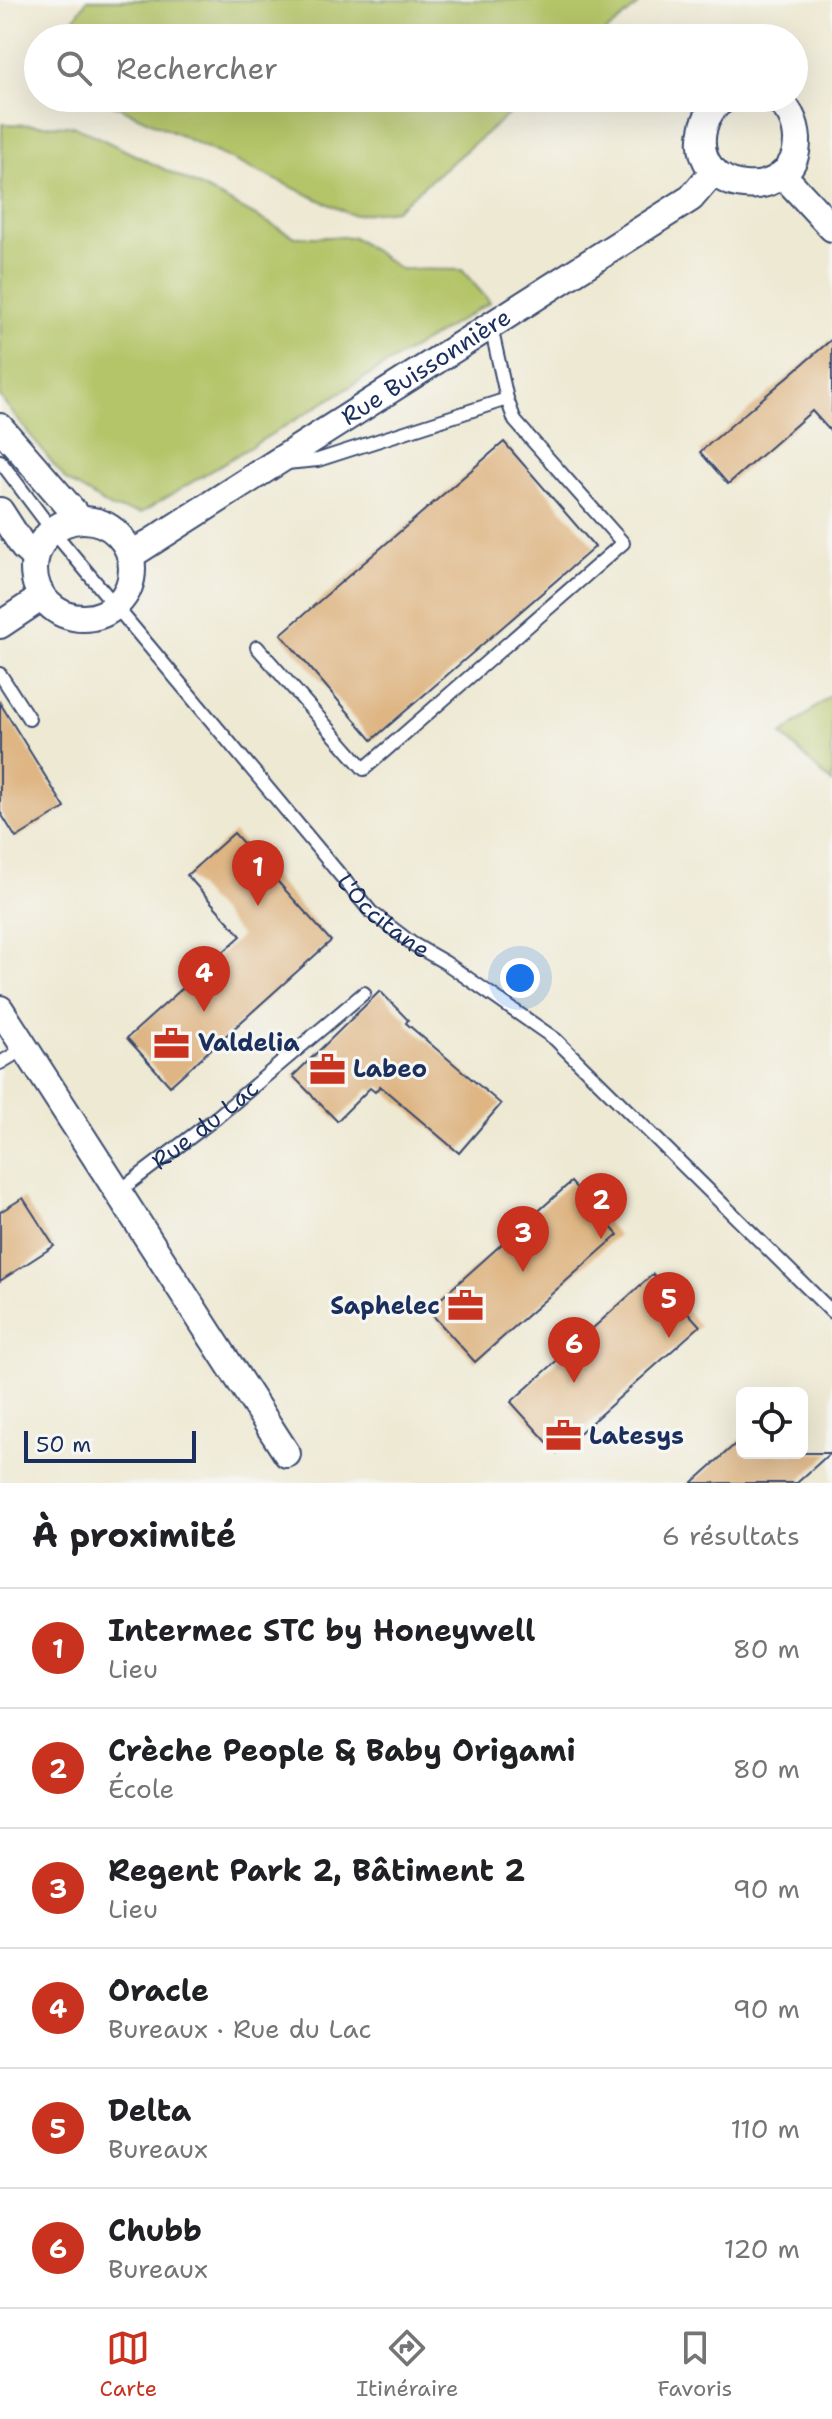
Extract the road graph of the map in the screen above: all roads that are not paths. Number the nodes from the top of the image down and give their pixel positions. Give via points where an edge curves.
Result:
1 (710, 112) edge
2 (789, 112) edge
3 (714, 171) junction
4 (782, 174) junction
5 (832, 228) edge
6 (491, 327) junction
7 (507, 399) junction
8 (0, 427) edge
9 (275, 463) junction
10 (3, 467) edge
11 (0, 511) edge
12 (80, 519) junction
13 (52, 530) junction
14 (131, 555) junction
15 (35, 558) junction
16 (42, 597) junction
17 (116, 605) junction
18 (0, 625) edge
19 (257, 647) dead end
20 (0, 674) edge
21 (29, 719) dead end
22 (364, 993) dead end
23 (0, 1009) edge
24 (25, 1048) junction
25 (0, 1063) edge
26 (118, 1192) junction
27 (832, 1312) edge
28 (287, 1454) dead end

1 - 3 street via 701,139
2 - 4 street via 797,129 797,146
3 - 4 street via 727,182 749,187
3 - 6 street, Rue Buissonnière via 691,198
4 - 5 street
6 - 7 lane
6 - 9 street, Rue Buissonnière
7 - 9 lane via 318,460
7 - 19 lane via 515,421 623,543 364,769
8 - 12 street
9 - 14 street, Rue Buissonnière
10 - 13 lane, L'Occitane
11 - 15 street
12 - 13 street
12 - 14 street via 112,528
13 - 15 street
13 - 17 lane, L'Occitane
14 - 17 street via 131,582
15 - 16 street via 33,572
16 - 17 street via 54,609 86,618
16 - 18 street
17 - 27 lane, L'Occitane via 371,912 555,1039
20 - 21 lane
22 - 26 lane, Rue du Lac
23 - 24 street
24 - 25 lane
24 - 26 street
26 - 28 street

